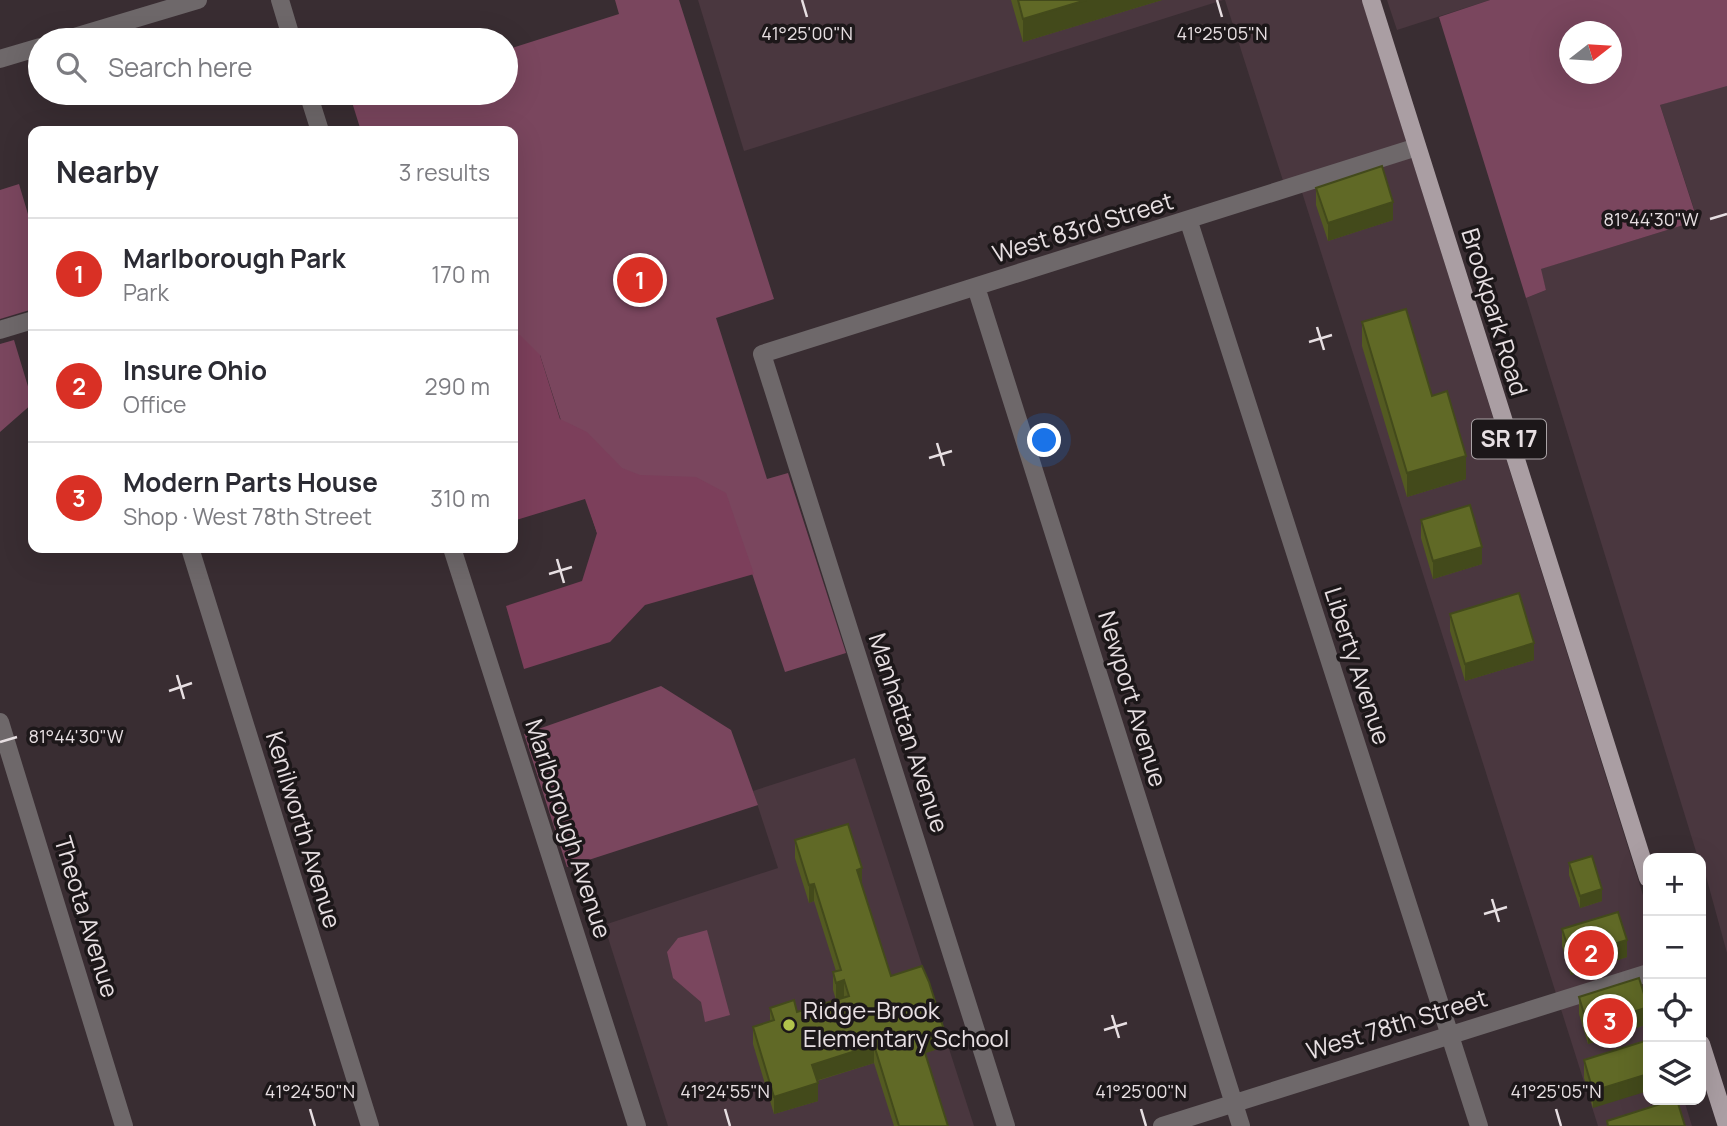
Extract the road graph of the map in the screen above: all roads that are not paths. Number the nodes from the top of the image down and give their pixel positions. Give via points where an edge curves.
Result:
1 (198, 0) edge
2 (280, 0) edge
3 (1371, 0) edge
4 (104, 28) edge
5 (288, 28) edge
6 (28, 51) edge
7 (0, 59) edge
8 (312, 105) edge
9 (318, 126) edge
10 (1417, 147) junction
11 (1189, 222) junction
12 (976, 287) junction
13 (28, 322) edge
14 (0, 330) edge
15 (762, 354) joint
16 (192, 553) edge
17 (454, 553) edge
18 (0, 722) edge
19 (1643, 862) edge
20 (1643, 976) edge
21 (1450, 1034) junction
22 (1706, 1060) edge
23 (1233, 1102) junction
24 (124, 1126) edge
25 (370, 1126) edge
26 (637, 1126) edge
27 (1006, 1126) edge
28 (1162, 1126) edge
29 (1241, 1126) edge
30 (1479, 1126) edge
31 (1727, 1126) edge

1 - 4 street
2 - 5 street
3 - 10 main road, Brookpark Road / SR 17
6 - 7 street
8 - 9 street
10 - 11 street, West 83rd Street
10 - 19 main road, Brookpark Road / SR 17
11 - 12 street, West 83rd Street
11 - 21 street, Liberty Avenue
12 - 15 street, West 83rd Street
12 - 23 street, Newport Avenue
13 - 14 street
15 - 27 street, Manhattan Avenue
16 - 25 street, Kenilworth Avenue
17 - 26 street, Marlborough Avenue
18 - 24 street, Theota Avenue
20 - 21 street, West 78th Street
21 - 23 street, West 78th Street
21 - 30 street, Liberty Avenue
22 - 31 main road
23 - 28 street, West 78th Street
23 - 29 street, Newport Avenue

